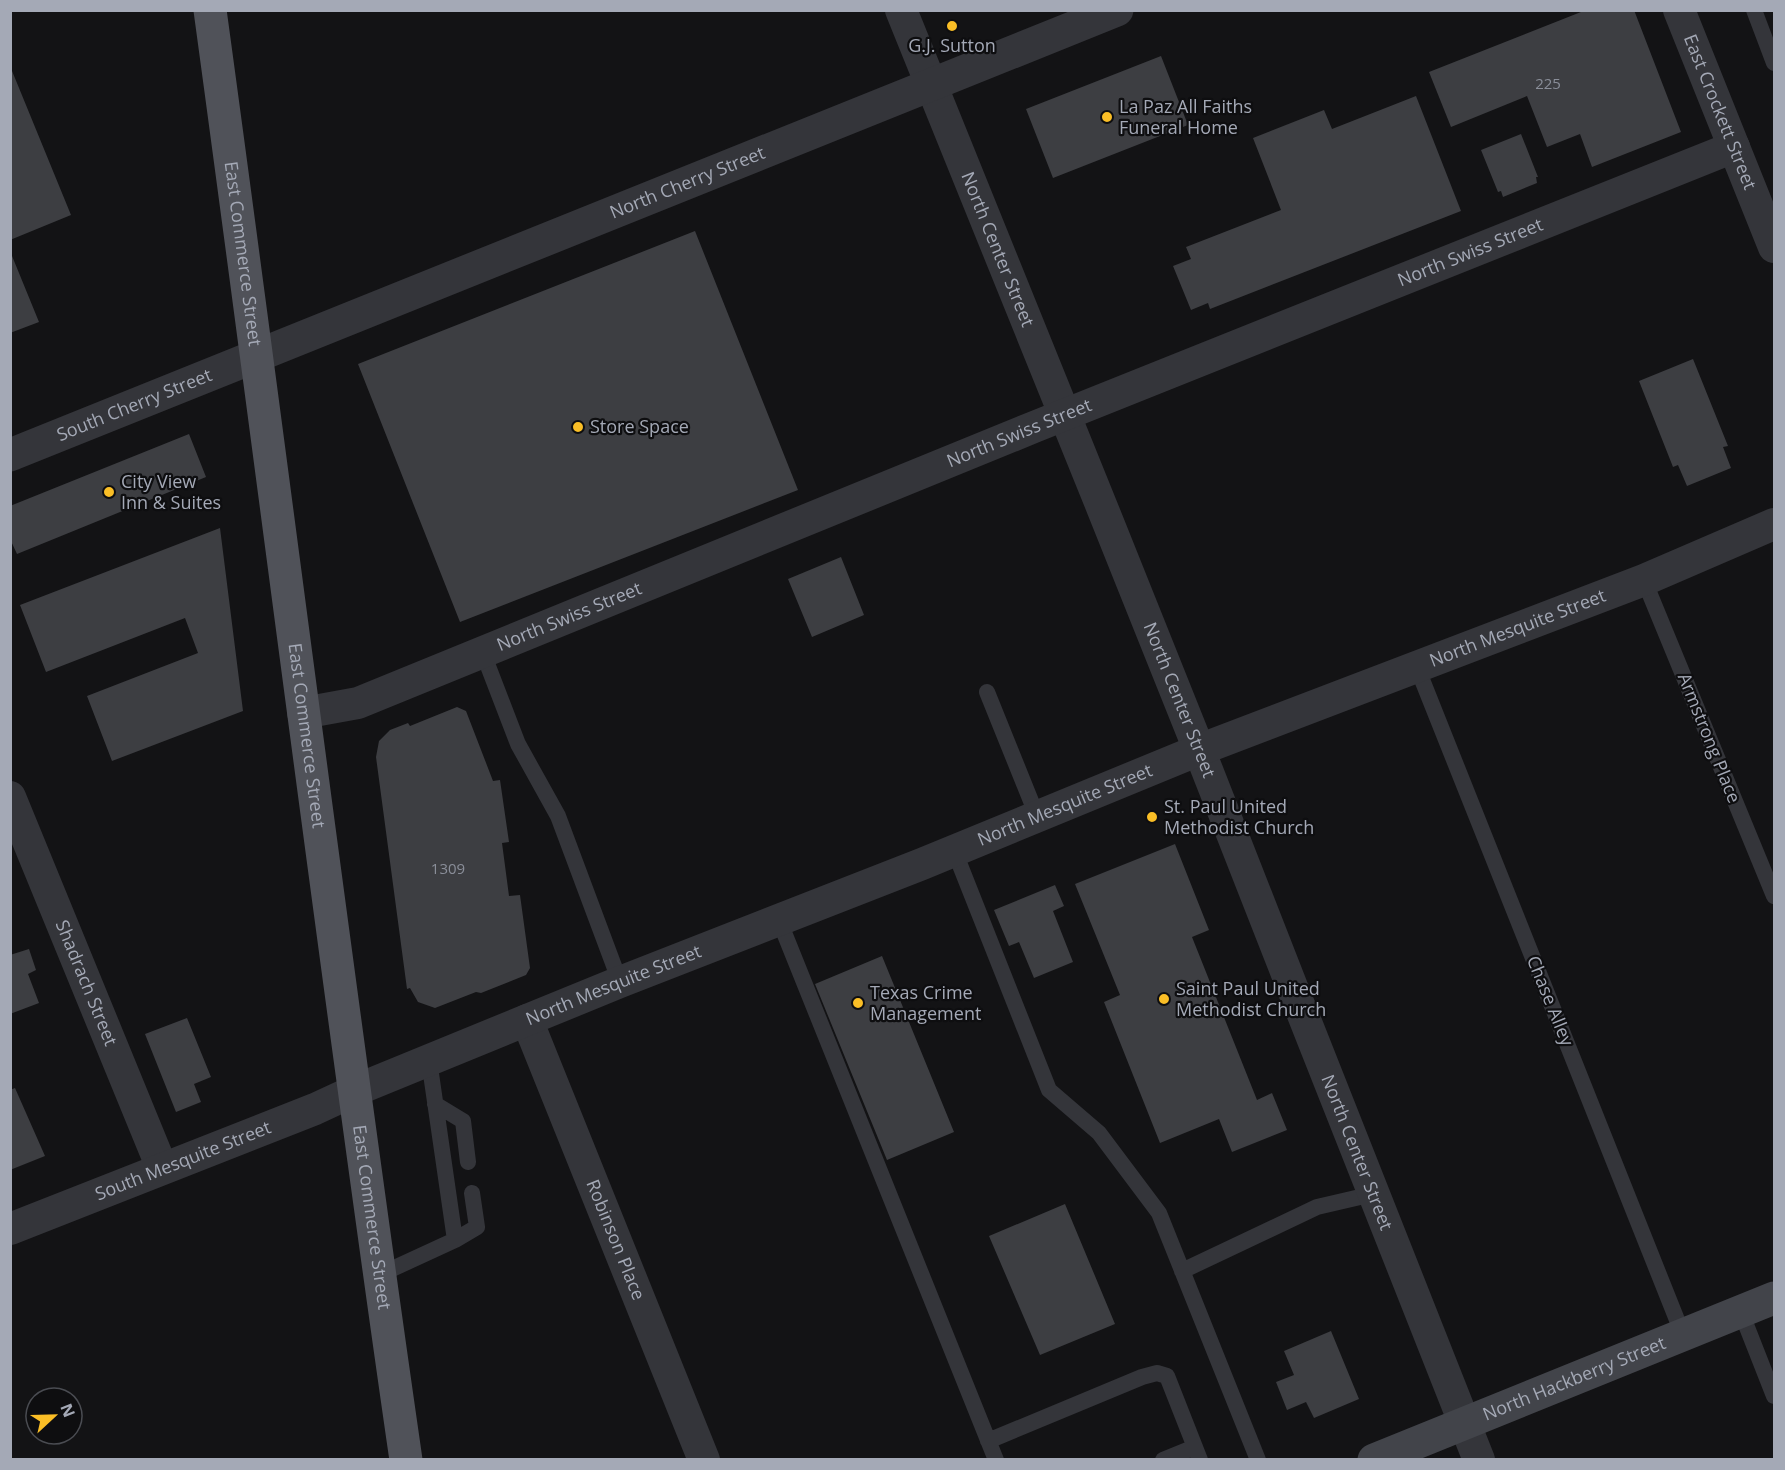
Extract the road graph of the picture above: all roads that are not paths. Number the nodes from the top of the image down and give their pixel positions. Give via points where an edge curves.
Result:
1 (210, 10) edge
2 (901, 10) edge
3 (1117, 10) edge
4 (1678, 10) edge
5 (1754, 10) edge
6 (1774, 63) edge
7 (931, 85) junction
8 (1734, 147) junction
9 (1774, 246) edge
10 (258, 355) junction
11 (1064, 415) junction
12 (10, 455) edge
13 (1774, 524) edge
14 (1644, 580) junction
15 (483, 653) junction
16 (1417, 667) junction
17 (987, 692) dead end
18 (303, 713) junction
19 (1199, 750) junction
20 (10, 797) edge
21 (1037, 816) junction
22 (954, 850) junction
23 (1774, 896) edge
24 (779, 920) junction
25 (620, 982) junction
26 (527, 1020) junction
27 (429, 1060) junction
28 (356, 1090) junction
29 (435, 1104) junction
30 (468, 1162) dead end
31 (162, 1168) junction
32 (472, 1192) dead end
33 (1372, 1194) junction
34 (10, 1229) edge
35 (455, 1240) junction
36 (1182, 1270) junction
37 (379, 1275) junction
38 (1774, 1298) edge
39 (1742, 1312) junction
40 (1683, 1335) junction
41 (1774, 1396) edge
42 (1465, 1423) junction
43 (988, 1441) junction
44 (1198, 1453) edge
45 (406, 1460) edge
46 (704, 1460) edge
47 (996, 1460) edge
48 (1163, 1460) edge
49 (1258, 1460) edge
50 (1374, 1460) edge
51 (1479, 1460) edge

1 - 10 main road, East Commerce Street
2 - 7 street, North Center Street
3 - 7 street, North Cherry Street
4 - 8 street, East Crockett Street
5 - 6 lane
7 - 10 street, North Cherry Street
7 - 11 street, North Center Street
8 - 9 street, East Crockett Street
8 - 11 street, North Swiss Street
10 - 12 street, South Cherry Street
10 - 18 main road, East Commerce Street
11 - 15 street, North Swiss Street
11 - 19 street, North Center Street
13 - 14 street, North Mesquite Street
14 - 16 street, North Mesquite Street
14 - 23 lane, Armstrong Place
15 - 18 street, North Swiss Street via 358,703
15 - 25 lane via 518,744 558,816
16 - 19 street, North Mesquite Street
16 - 40 lane, Chase Alley
17 - 21 lane
18 - 28 main road, East Commerce Street
19 - 21 street, North Mesquite Street
19 - 33 street, North Center Street
20 - 31 street, Shadrach Street
21 - 22 street, North Mesquite Street
22 - 24 street, North Mesquite Street
22 - 36 lane via 1049,1090 1099,1133 1159,1213
24 - 25 street, North Mesquite Street
24 - 43 lane
25 - 26 street, North Mesquite Street
26 - 27 street, North Mesquite Street
26 - 46 street, Robinson Place
27 - 28 street, North Mesquite Street
27 - 29 lane
28 - 31 street, South Mesquite Street
28 - 37 main road, East Commerce Street
29 - 30 lane via 463,1121
29 - 35 lane
31 - 34 street, South Mesquite Street
32 - 35 lane via 477,1227
33 - 36 lane via 1317,1207
33 - 42 street, North Center Street
35 - 37 lane
36 - 49 lane
37 - 45 main road, East Commerce Street
38 - 39 main road, North Hackberry Street
39 - 40 main road, North Hackberry Street
39 - 41 lane
40 - 42 main road, North Hackberry Street
42 - 50 main road, North Hackberry Street
42 - 51 street, North Center Street
43 - 44 lane via 1157,1373 1167,1376
43 - 47 lane
44 - 48 lane

